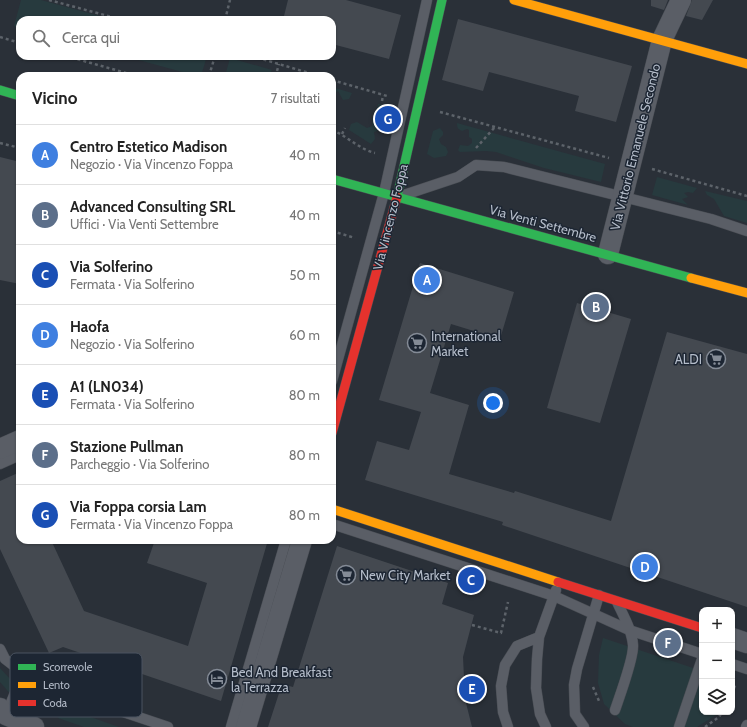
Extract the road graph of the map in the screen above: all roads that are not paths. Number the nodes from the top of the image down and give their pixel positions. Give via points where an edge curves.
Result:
1 (427, 0) edge
2 (442, 0) edge
3 (514, 0) edge
4 (681, 0) edge
5 (662, 40) junction
6 (747, 64) edge
7 (0, 90) edge
8 (16, 95) edge
9 (336, 180) edge
10 (384, 193) junction
11 (397, 197) junction
12 (622, 197) junction
13 (747, 231) edge
14 (608, 254) junction
15 (747, 293) edge
16 (336, 367) edge
17 (336, 418) edge
18 (16, 442) edge
19 (0, 449) edge
20 (16, 457) edge
21 (0, 464) edge
22 (336, 510) edge
23 (336, 525) edge
24 (285, 544) edge
25 (301, 544) edge
26 (559, 582) junction
27 (599, 595) junction
28 (554, 596) junction
29 (617, 601) junction
30 (593, 614) junction
31 (699, 627) edge
32 (629, 630) junction
33 (539, 637) junction
34 (735, 639) edge
35 (747, 643) edge
36 (0, 649) edge
37 (699, 653) edge
38 (10, 663) edge
39 (735, 665) edge
40 (699, 668) edge
41 (747, 669) edge
42 (10, 702) edge
43 (615, 710) dead end
44 (3, 717) edge
45 (138, 717) edge
46 (34, 727) edge
47 (168, 727) edge
48 (231, 727) edge
49 (246, 727) edge
50 (508, 727) edge
51 (546, 727) edge
52 (584, 727) edge
53 (679, 727) edge

1 - 10 lane
2 - 11 street, Via Vincenzo Foppa
3 - 5 street
4 - 5 street, Via Vittorio Emanuele Secondo
5 - 6 street
5 - 12 street, Via Vittorio Emanuele Secondo
7 - 8 street
9 - 10 street, Via Venti Settembre
10 - 11 street, Via Venti Settembre
10 - 16 lane
11 - 12 lane via 458,177 476,166 504,167
11 - 14 street, Via Venti Settembre
11 - 17 street, Via Vincenzo Foppa
12 - 13 lane via 711,219
12 - 14 street, Via Vittorio Emanuele Secondo
14 - 15 street, Via Venti Settembre
18 - 19 street
20 - 21 lane
22 - 26 street
23 - 28 lane
24 - 48 lane
25 - 49 street
26 - 27 street
26 - 28 lane
27 - 29 street
27 - 30 lane
28 - 30 lane
28 - 33 lane
29 - 31 street
29 - 32 lane
30 - 32 lane
30 - 52 lane via 574,685 575,714
32 - 37 lane
32 - 43 lane via 633,646
33 - 50 lane via 517,646 505,666 501,686 503,712
33 - 51 lane via 536,688 540,714
34 - 35 street
36 - 38 lane
39 - 41 lane
40 - 53 lane
42 - 44 lane
44 - 46 street
45 - 47 lane

